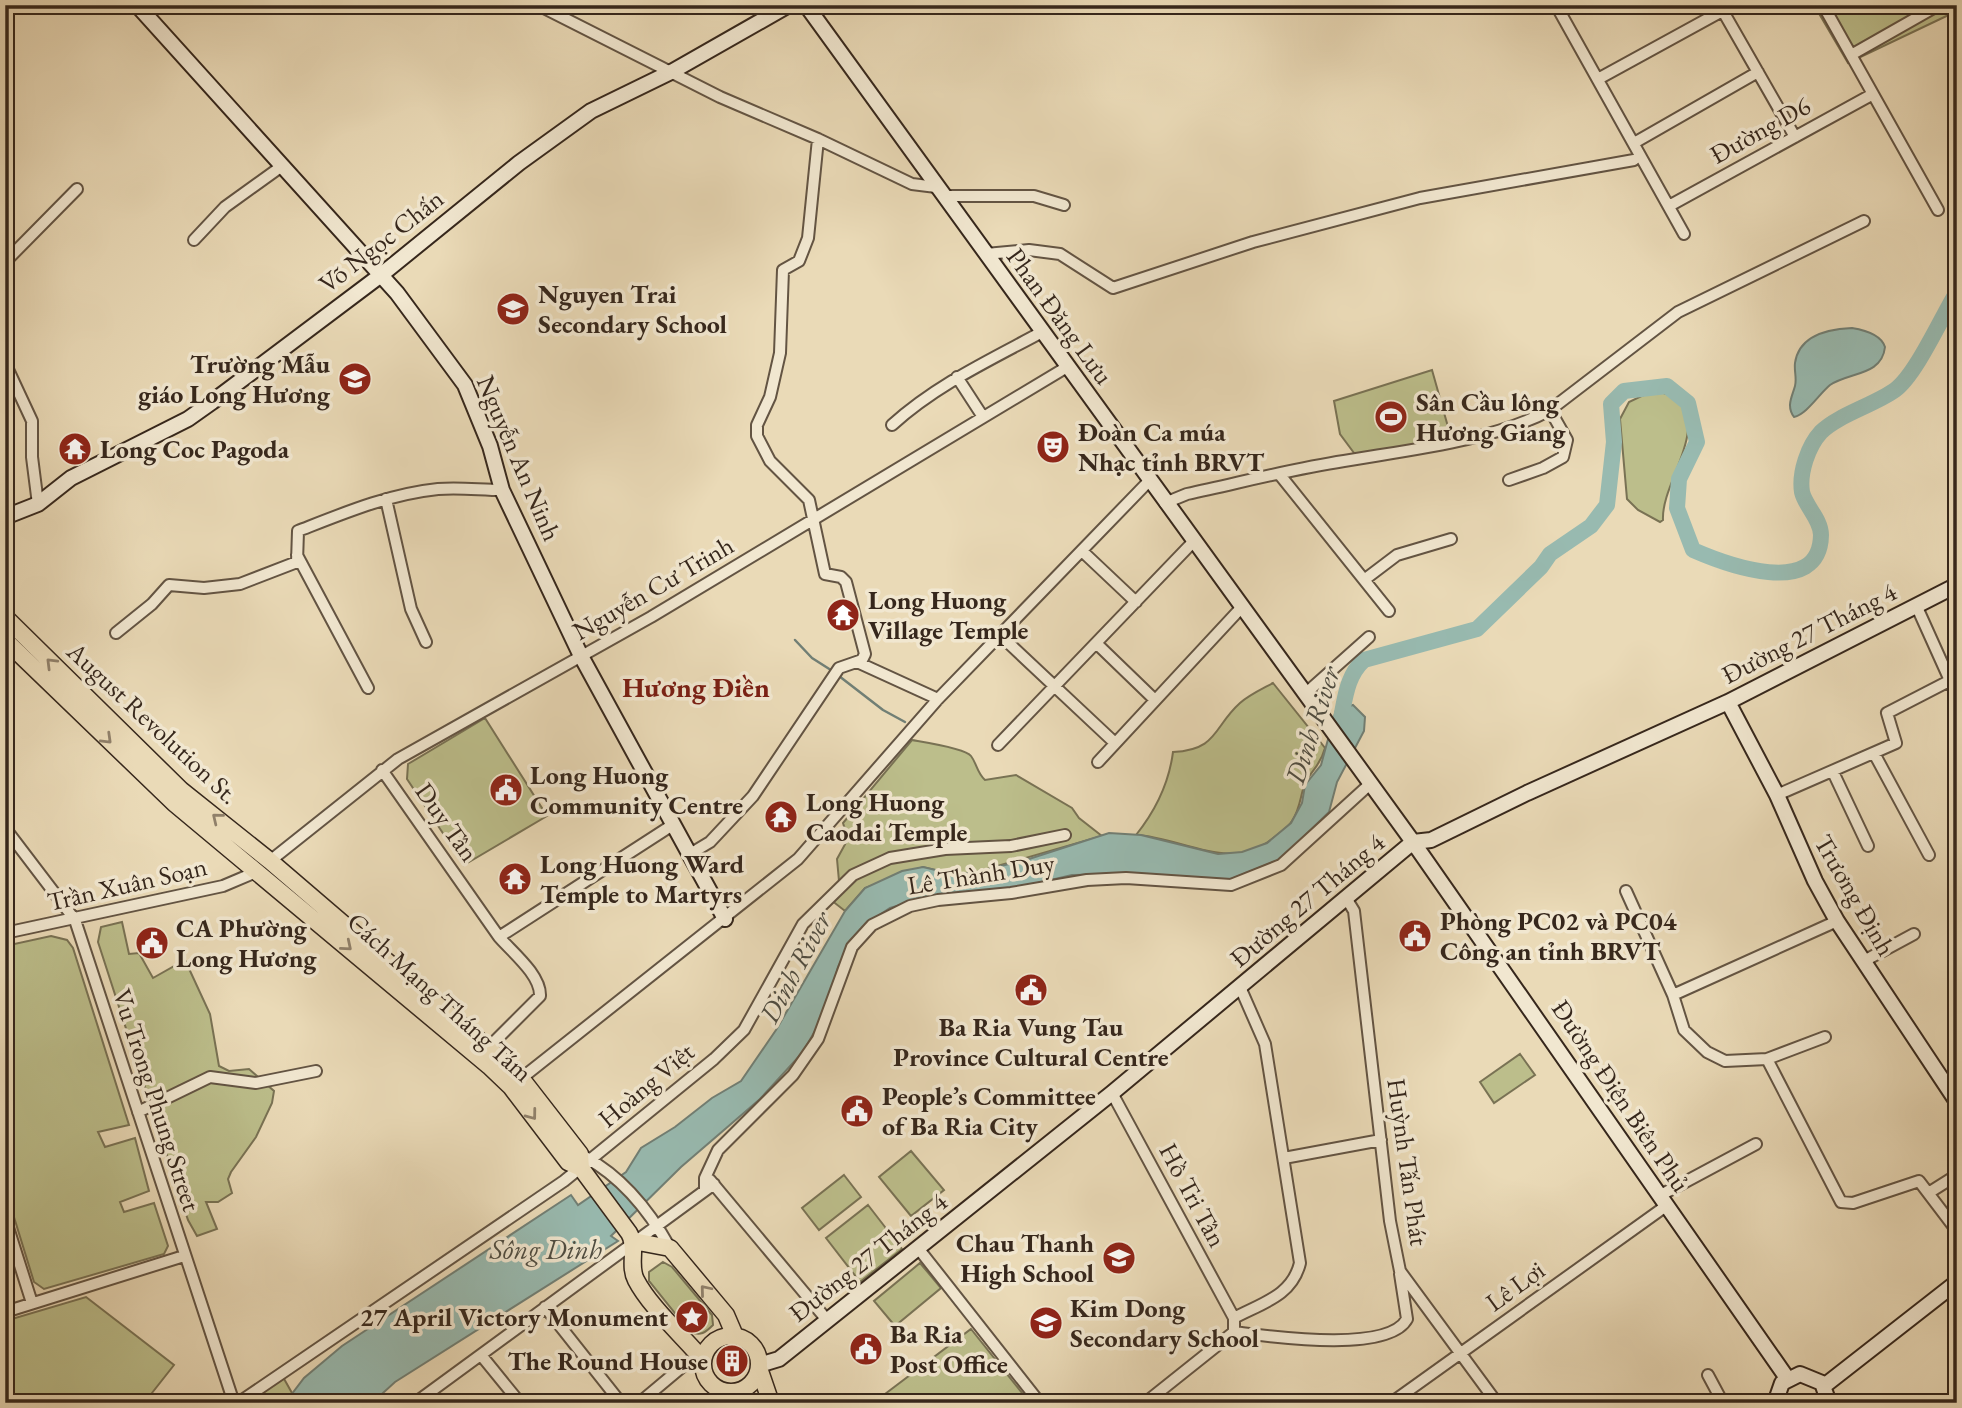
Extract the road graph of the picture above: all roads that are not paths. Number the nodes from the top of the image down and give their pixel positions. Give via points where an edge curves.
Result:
1 (158, 5) edge
2 (538, 5) edge
3 (789, 5) edge
4 (806, 5) edge
5 (1556, 5) edge
6 (1823, 5) edge
7 (1938, 5) edge
8 (1725, 7) edge
9 (141, 10) edge
10 (1851, 55) junction
11 (673, 71) junction
12 (1758, 72) junction
13 (1598, 79) junction
14 (1873, 94) junction
15 (1795, 137) junction
16 (818, 139) junction
17 (1634, 144) junction
18 (1634, 160) dead end
19 (282, 166) junction
20 (77, 189) dead end
21 (940, 191) junction
22 (1064, 205) dead end
23 (1669, 206) junction
24 (1938, 210) dead end
25 (1864, 221) dead end
26 (1684, 234) dead end
27 (194, 240) dead end
28 (986, 254) junction
29 (5, 262) edge
30 (381, 275) junction
31 (1042, 332) junction
32 (5, 363) edge
33 (1067, 367) junction
34 (957, 377) junction
35 (1550, 410) junction
36 (983, 417) junction
37 (892, 425) dead end
38 (1280, 475) junction
39 (1509, 480) dead end
40 (1149, 481) junction
41 (502, 490) junction
42 (386, 499) junction
43 (1165, 503) junction
44 (38, 504) junction
45 (5, 517) edge
46 (815, 519) junction
47 (1451, 539) dead end
48 (1193, 542) junction
49 (1082, 551) junction
50 (297, 555) junction
51 (1364, 580) junction
52 (1957, 585) edge
53 (1136, 602) junction
54 (1916, 605) junction
55 (1241, 608) junction
56 (1389, 611) dead end
57 (5, 617) edge
58 (116, 633) dead end
59 (1000, 635) junction
60 (1369, 637) dead end
61 (5, 640) edge
62 (426, 642) dead end
63 (1096, 642) junction
64 (580, 656) junction
65 (857, 662) junction
66 (1056, 687) junction
67 (1954, 687) edge
68 (368, 688) dead end
69 (1306, 695) junction
70 (938, 699) junction
71 (1155, 700) junction
72 (1728, 702) junction
73 (1115, 743) junction
74 (998, 745) dead end
75 (1874, 755) junction
76 (1098, 762) dead end
77 (382, 770) junction
78 (1833, 772) junction
79 (1372, 787) junction
80 (1777, 795) junction
81 (674, 824) junction
82 (5, 828) edge
83 (1065, 835) dead end
84 (1413, 842) junction
85 (1868, 846) dead end
86 (690, 854) junction
87 (1929, 855) dead end
88 (270, 861) junction
89 (256, 872) junction
90 (1626, 891) dead end
91 (1346, 898) junction
92 (725, 919) junction
93 (75, 920) junction
94 (1837, 921) junction
95 (5, 933) edge
96 (1914, 934) dead end
97 (499, 937) junction
98 (1864, 961) junction
99 (1240, 987) junction
100 (1673, 995) junction
101 (1825, 1037) dead end
102 (488, 1048) junction
103 (1767, 1059) junction
104 (316, 1071) dead end
105 (516, 1083) junction
106 (1112, 1093) junction
107 (1957, 1102) edge
108 (138, 1112) junction
109 (1381, 1140) junction
110 (1756, 1144) dead end
111 (1284, 1158) junction
112 (584, 1160) junction
113 (1957, 1175) edge
114 (708, 1183) junction
115 (1930, 1192) junction
116 (1663, 1201) junction
117 (5, 1218) edge
118 (654, 1222) junction
119 (1957, 1231) edge
120 (631, 1237) junction
121 (670, 1248) junction
122 (918, 1248) junction
123 (184, 1256) junction
124 (1400, 1271) junction
125 (1957, 1282) edge
126 (32, 1303) junction
127 (545, 1307) junction
128 (5, 1312) edge
129 (1234, 1318) junction
130 (827, 1320) junction
131 (1234, 1332) junction
132 (735, 1336) junction
133 (1461, 1354) junction
134 (481, 1355) junction
135 (703, 1360) junction
136 (759, 1367) junction
137 (1708, 1375) dead end
138 (1787, 1378) junction
139 (1824, 1386) junction
140 (731, 1395) edge
141 (236, 1403) edge
142 (415, 1403) edge
143 (520, 1403) edge
144 (621, 1403) edge
145 (639, 1403) edge
146 (750, 1403) edge
147 (771, 1403) edge
148 (1040, 1403) edge
149 (1145, 1403) edge
150 (1391, 1403) edge
151 (1497, 1403) edge
152 (1723, 1403) edge
153 (1775, 1403) edge
154 (1829, 1403) edge

1 - 9 street
2 - 11 street
3 - 11 street, Võ Ngọc Chấn
4 - 21 street, Phan Đăng Lưu
5 - 13 street
6 - 10 street
7 - 10 street
8 - 12 street
8 - 13 street
9 - 19 street, Nguyễn An Ninh
10 - 14 street
11 - 16 street via 720,97
11 - 30 street, Võ Ngọc Chấn via 603,104 568,128
12 - 15 street
12 - 17 street
13 - 17 street
14 - 15 street, Đường D6
14 - 24 street
15 - 23 street, Đường D6
16 - 21 street via 912,184
16 - 46 street via 808,238 799,261 783,270 780,353 757,425 764,454 803,490
17 - 23 street
18 - 28 street via 1420,198 1253,242 1113,288 1060,254 1029,250
19 - 27 street via 225,207
19 - 30 street, Nguyễn An Ninh
20 - 29 street
21 - 22 street via 1034,196
21 - 28 street, Phan Đăng Lưu
23 - 26 street
25 - 35 street via 1678,312
28 - 31 street, Phan Đăng Lưu
30 - 41 street, Nguyễn An Ninh via 465,385
30 - 44 street, Võ Ngọc Chấn via 188,419 71,478
31 - 33 street, Phan Đăng Lưu
31 - 34 street
32 - 44 street via 32,421
33 - 36 street, Nguyễn Cư Trinh
33 - 40 street, Phan Đăng Lưu
34 - 36 street
34 - 37 street
35 - 38 street via 1422,449
35 - 39 street via 1567,440 1563,457
36 - 46 street, Nguyễn Cư Trinh
38 - 43 street via 1187,494
38 - 51 street
40 - 43 street, Phan Đăng Lưu
40 - 49 street
41 - 42 street via 438,489
41 - 64 street, Nguyễn An Ninh
42 - 50 street via 298,531
42 - 62 street via 411,609
43 - 48 street, Phan Đăng Lưu
44 - 45 street, Võ Ngọc Chấn
46 - 64 street, Nguyễn Cư Trinh
46 - 65 street via 825,574 846,582 865,647
47 - 51 street via 1397,555
48 - 53 street
48 - 55 street, Phan Đăng Lưu
49 - 53 street
49 - 59 street
50 - 58 street via 297,562 240,584 169,585
50 - 68 street
51 - 56 street
52 - 54 street, Đường 27 Tháng 4
53 - 63 street
54 - 67 street
54 - 72 street, Đường 27 Tháng 4
55 - 69 street, Phan Đăng Lưu
55 - 71 street
88 -> 57 main road, August Revolution St. via 181,790
59 - 66 street
59 - 70 street
60 - 69 street
61 -> 89 main road, August Revolution St. via 174,803
63 - 66 street
63 - 71 street
64 - 77 street, Nguyễn Cư Trinh
64 - 81 street, Nguyễn An Ninh
65 - 70 street
65 - 86 street via 839,668 752,796 710,842
66 - 73 street
66 - 74 street
67 - 75 street via 1887,713 1896,743
69 - 79 street, Phan Đăng Lưu
70 - 92 street via 798,859
71 - 73 street
72 - 80 street, Trương Định
72 - 84 street, Đường 27 Tháng 4 via 1432,839
73 - 76 street
75 - 78 street
75 - 87 street
77 - 88 street, Nguyễn Cư Trinh
77 - 97 street, Duy Tân
78 - 80 street
78 - 85 street
79 - 84 street, Đường Điện Biên Phủ
79 - 114 street, Lê Thành Duy via 1281,865 1231,885 1087,880 938,900 892,913 872,925 852,947 818,1039 793,1075 718,1150
80 - 94 street, Trương Định via 1800,852
81 - 86 street, Nguyễn An Ninh
81 - 97 street
82 - 93 street, Vu Trong Phung Street
83 - 112 street, Hoàng Việt via 1011,846 945,849 891,858 853,875 803,924 744,1030 635,1125
84 - 91 street, Đường 27 Tháng 4
84 - 116 street, Đường Điện Biên Phủ
86 - 92 street, Nguyễn An Ninh
88 - 89 main road
88 - 102 main road, Cách Mạng Tháng Tám
89 - 93 street, Trần Xuân Soạn via 223,886
89 -> 105 main road, Cách Mạng Tháng Tám
90 - 100 street
91 - 99 street, Đường 27 Tháng 4
91 - 109 street, Huỳnh Tấn Phát via 1354,911
92 - 105 street
93 - 95 street, Trần Xuân Soạn
93 - 108 street, Vu Trong Phung Street
94 - 98 street, Trương Định
94 - 100 street
96 - 98 street
97 - 102 street, Duy Tân via 541,992
98 - 107 street, Trương Định
99 - 106 street, Đường 27 Tháng 4
99 - 111 street via 1265,1044
100 - 103 street via 1684,1030 1707,1052 1736,1063
101 - 103 street
102 - 105 main road, Cách Mạng Tháng Tám
103 - 115 street via 1841,1202 1853,1203 1919,1181
104 - 108 street via 256,1083 212,1077
105 - 112 main road, Cách Mạng Tháng Tám
106 - 122 street, Đường 27 Tháng 4
106 - 129 street, Hồ Tri Tân
108 - 123 street, Vu Trong Phung Street
109 - 111 street
109 - 124 street, Huỳnh Tấn Phát
110 - 116 street, Lê Lợi
111 - 129 street via 1300,1263 1296,1279 1286,1290
112 - 118 street, Cách Mạng Tháng Tám via 611,1171
112 - 120 main road, Cách Mạng Tháng Tám via 593,1184
112 - 141 street, Hoàng Việt
113 - 115 street
114 - 118 street
114 - 130 street
115 - 119 street
116 - 133 street, Lê Lợi
116 - 138 street, Đường Điện Biên Phủ
117 - 126 street
118 - 120 street
118 - 121 street
120 - 121 main road
120 - 127 street
120 - 135 main road via 637,1283
132 -> 121 main road via 726,1315
122 - 130 street, Đường 27 Tháng 4
122 - 148 street
123 - 126 street
123 - 141 street, Vu Trong Phung Street
124 - 131 street via 1407,1319 1380,1335 1312,1342
124 - 133 street, Huỳnh Tấn Phát
125 - 139 street
126 - 128 street
127 - 134 street
127 - 144 street
129 - 131 street
130 - 136 street, Đường 27 Tháng 4 via 779,1359
131 - 149 street
132 - 135 main road via 710,1344
132 - 136 main road via 755,1349
133 - 150 street, Lê Lợi
133 - 151 street, Huỳnh Tấn Phát
134 - 142 street
134 - 143 street
135 - 140 main road via 712,1385
135 - 145 street via 688,1362
136 - 140 main road via 751,1384
136 - 147 main road
137 - 152 street
138 - 139 street via 1806,1374
138 - 153 street via 1777,1390
139 - 154 street
140 - 146 main road

